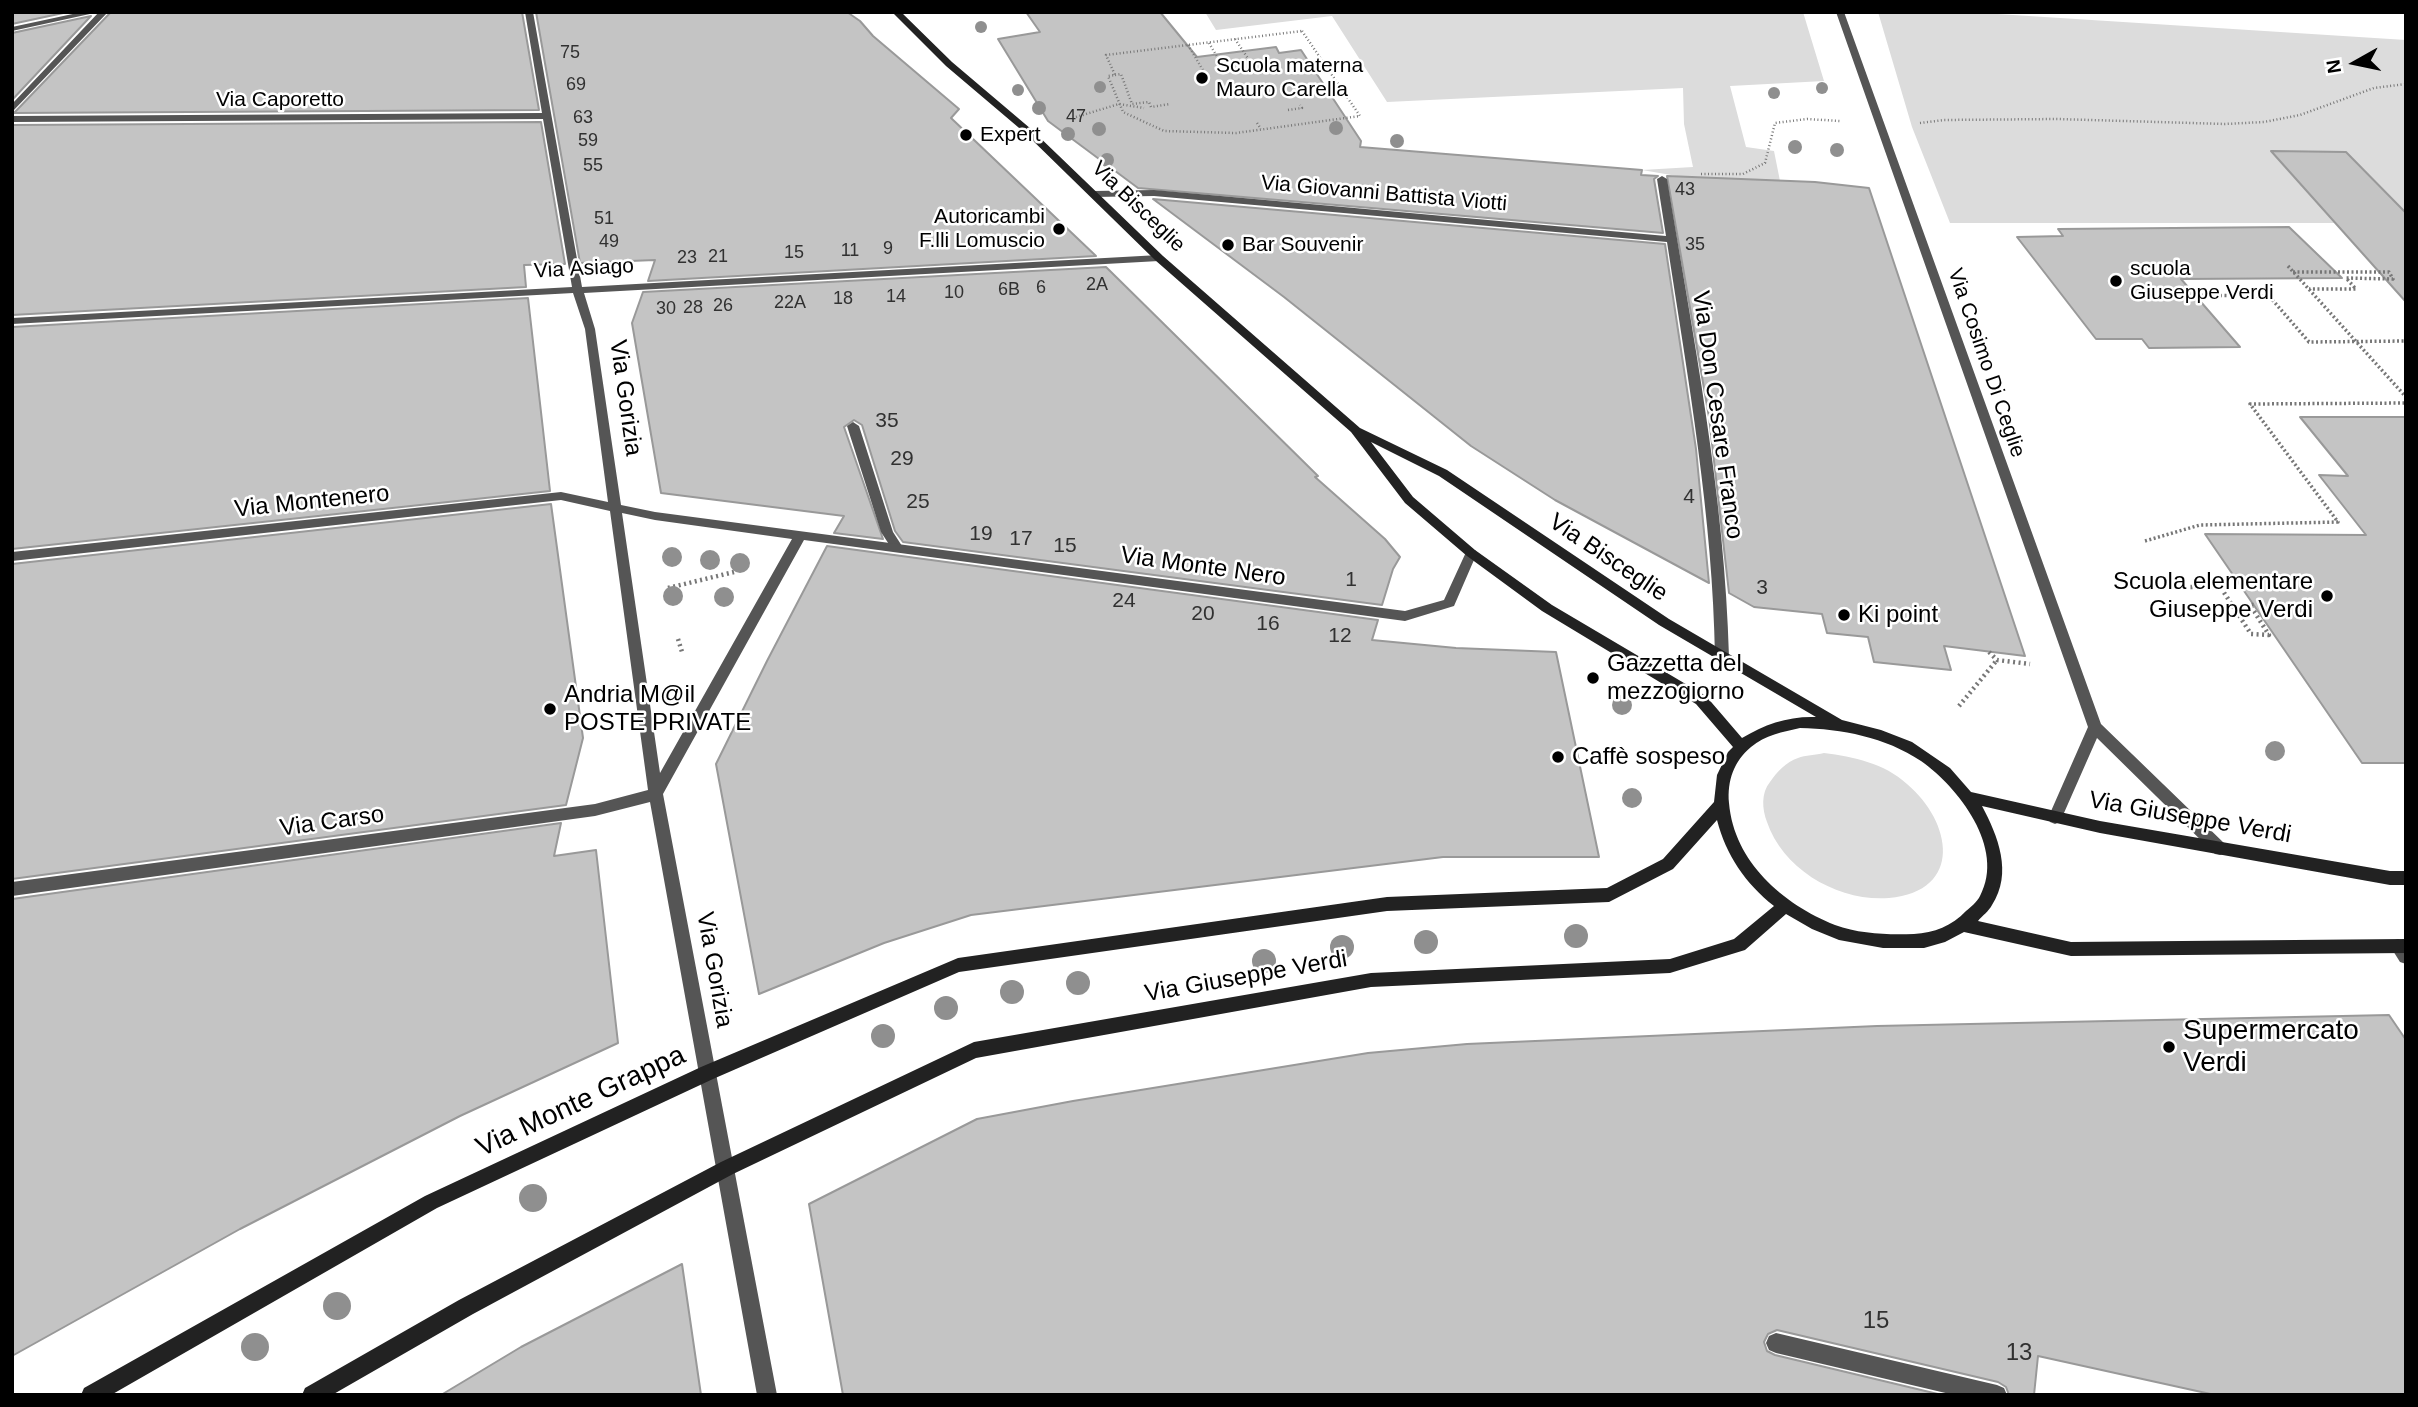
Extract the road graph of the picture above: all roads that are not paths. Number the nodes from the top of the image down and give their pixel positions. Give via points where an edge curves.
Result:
1 (95, 12) edge
2 (104, 12) edge
3 (530, 12) edge
4 (896, 12) edge
5 (1840, 12) edge
6 (12, 29) edge
7 (12, 109) edge
8 (548, 116) junction
9 (12, 119) edge
10 (1661, 179) dead end
11 (1094, 194) junction
12 (1671, 239) junction
13 (1159, 258) junction
14 (577, 288) junction
15 (12, 321) edge
16 (853, 426) dead end
17 (1355, 429) junction
18 (616, 508) junction
19 (800, 536) junction
20 (896, 546) junction
21 (1471, 553) junction
22 (12, 557) edge
23 (1722, 657) junction
24 (1837, 723) junction
25 (2095, 727) junction
26 (1741, 747) junction
27 (656, 794) junction
28 (1968, 797) junction
29 (1719, 807) junction
30 (2056, 818) junction
31 (2220, 849) junction
32 (2406, 878) edge
33 (12, 889) edge
34 (1785, 906) junction
35 (1964, 925) junction
36 (2403, 950) edge
37 (707, 1073) junction
38 (727, 1168) junction
39 (1776, 1343) dead end
40 (91, 1395) edge
41 (312, 1395) edge
42 (767, 1395) edge
43 (1997, 1395) edge

1 - 6 street
2 - 7 street
3 - 8 street, Via Gorizia
4 - 11 main road, Via Bisceglie
5 - 25 street, Via Cosimo Di Ceglie
8 - 9 street, Via Caporetto
8 - 14 street, Via Gorizia
10 - 12 street, Via Don Cesare Franco
11 - 12 street, Via Giovanni Battista Viotti via 1154,193
11 - 13 main road, Via Bisceglie
12 - 23 street, Via Don Cesare Franco via 1700,416 1721,607
13 - 14 street, Via Asiago
13 - 17 main road, Via Bisceglie
14 - 15 street, Via Asiago
14 - 18 street, Via Gorizia via 590,330
16 - 20 street via 887,532
17 - 21 main road, Via Bisceglie via 1409,500
17 - 23 main road, Via Bisceglie via 1443,473
18 - 19 street, Via Monte Nero
18 - 22 street, Via Montenero via 561,496
18 - 27 street, Via Gorizia
19 - 20 street, Via Monte Nero
19 - 27 street
20 - 21 street, Via Monte Nero via 1405,616 1449,603
21 - 26 main road, Via Bisceglie via 1547,608 1701,700
23 - 24 main road, Via Bisceglie
24 - 26 main road via 1800,722 1767,730
24 - 28 main road via 1910,747 1942,769
25 - 30 street
25 - 31 street
26 - 29 main road via 1723,773
27 - 33 street, Via Carso via 595,810
27 - 37 street, Via Gorizia
28 - 30 main road, Via Giuseppe Verdi
28 - 35 main road via 1989,832 1995,867 1987,900
29 - 34 main road via 1729,841 1751,876
29 - 37 main road, Via Giuseppe Verdi via 1668,864 1609,895 1387,904 958,965
30 - 31 main road, Via Giuseppe Verdi
31 - 32 main road, Via Giuseppe Verdi
34 - 35 main road via 1830,930 1879,942 1926,941
34 - 38 main road, Via Giuseppe Verdi via 1739,945 1670,966 1371,980 974,1050
35 - 36 main road via 2071,949
37 - 38 street, Via Monte Grappa
37 - 40 main road, Via Monte Grappa via 431,1202
38 - 41 main road
38 - 42 street, Via Monte Grappa
39 - 43 street

